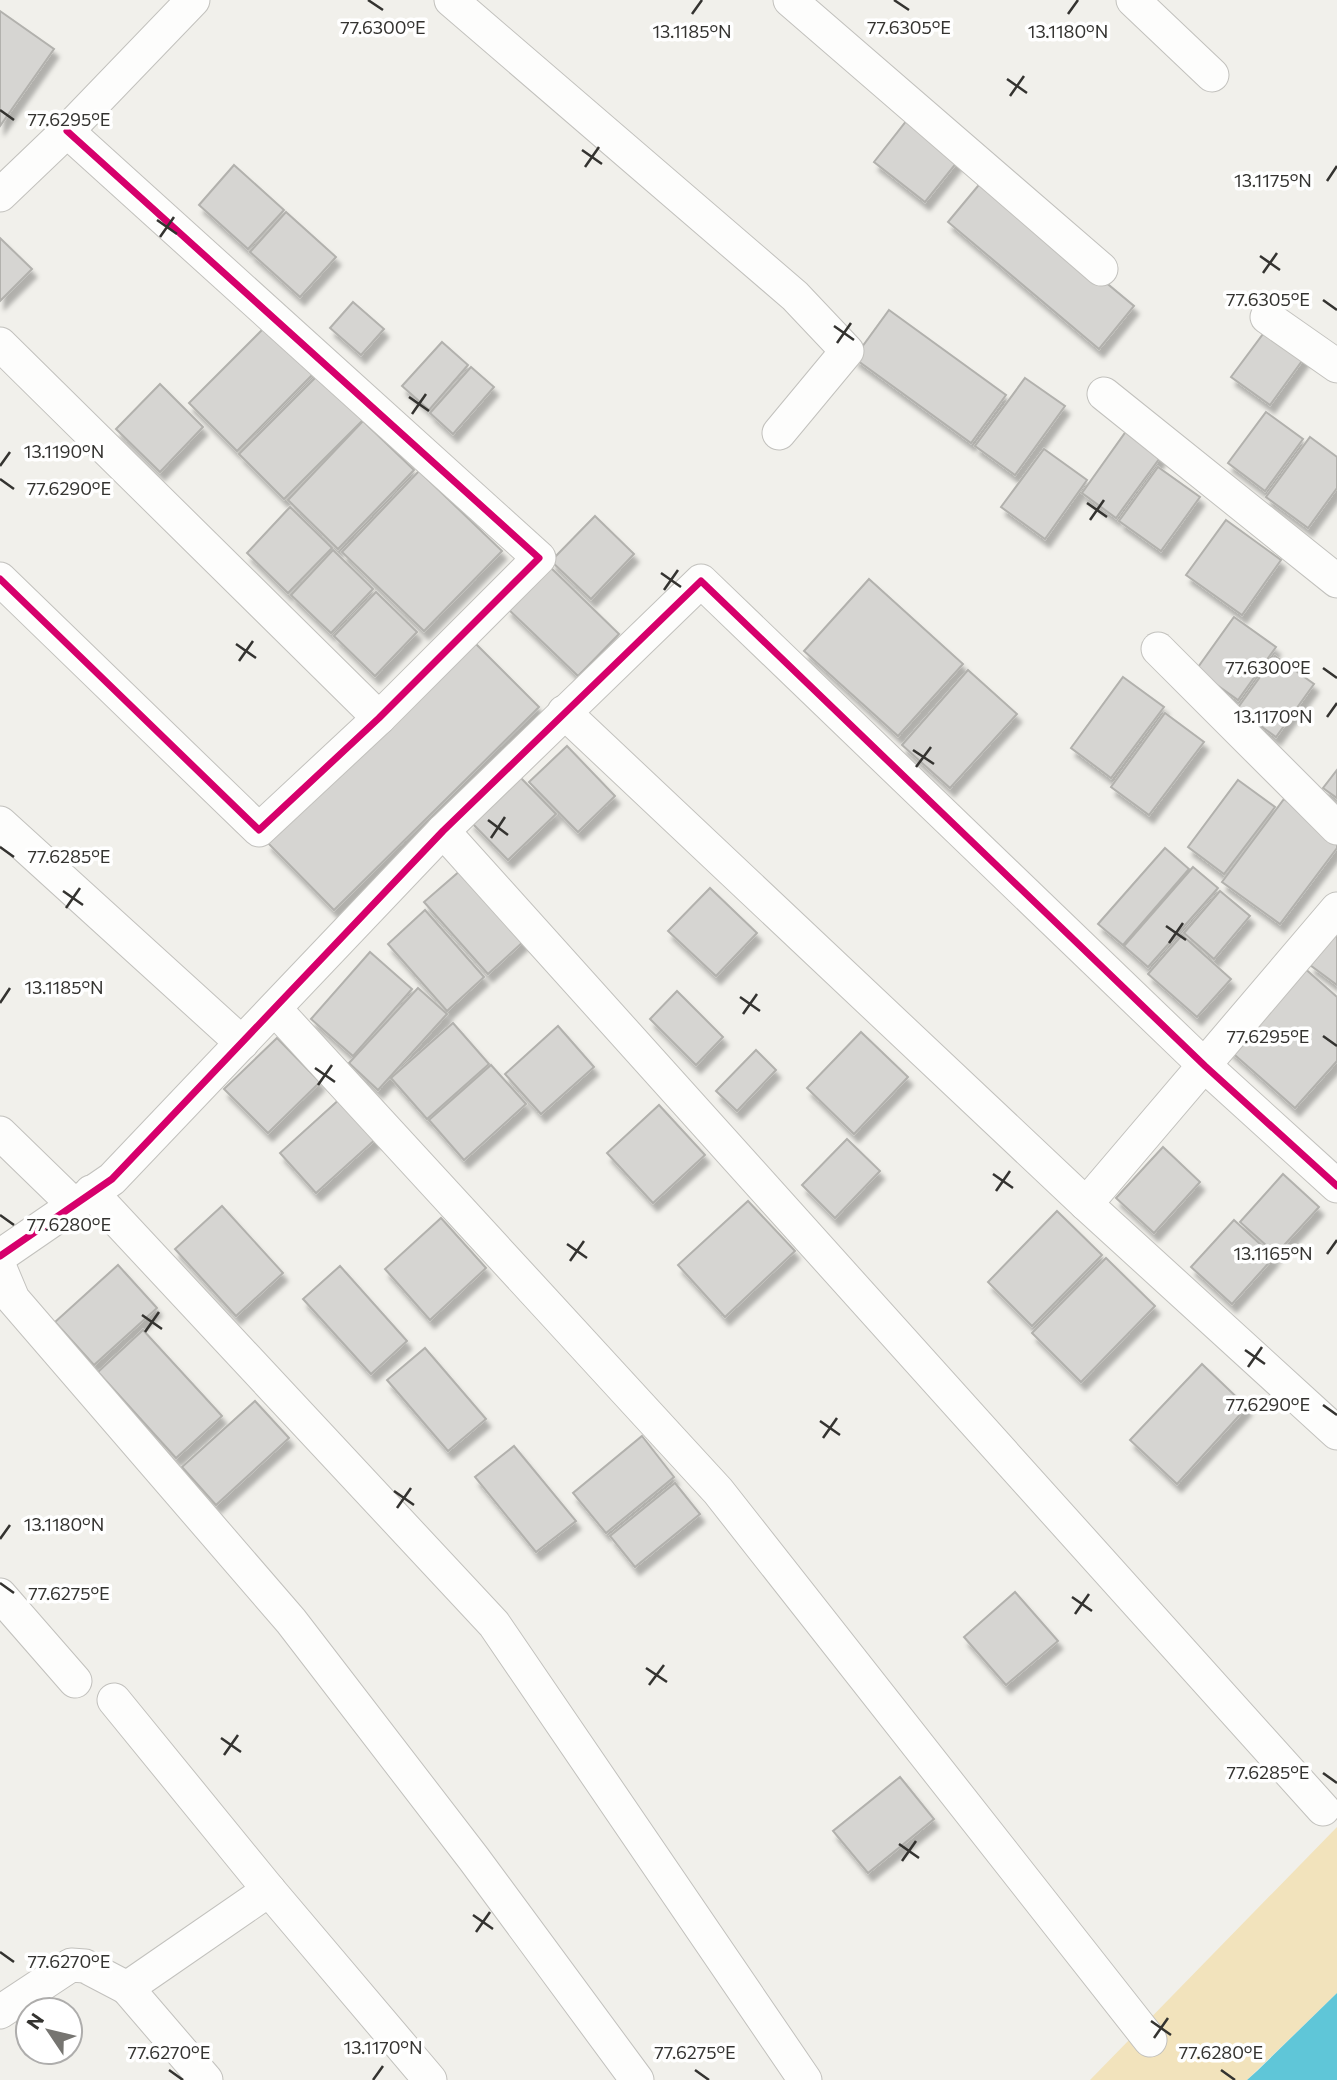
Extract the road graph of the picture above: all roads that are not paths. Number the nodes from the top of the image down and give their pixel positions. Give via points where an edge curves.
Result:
1 (193, 0) edge
2 (451, 0) edge
3 (790, 0) edge
4 (1133, 0) edge
5 (1212, 75) dead end
6 (67, 131) junction
7 (0, 195) edge
8 (1101, 269) dead end
9 (1268, 317) dead end
10 (0, 344) edge
11 (1337, 366) edge
12 (1104, 394) dead end
13 (779, 433) dead end
14 (0, 579) edge
15 (1337, 581) edge
16 (1158, 649) dead end
17 (564, 712) junction
18 (379, 718) junction
19 (0, 823) edge
20 (1337, 828) edge
21 (443, 831) junction
22 (1337, 909) edge
23 (275, 1009) junction
24 (242, 1044) junction
25 (1205, 1066) junction
26 (0, 1133) edge
27 (1337, 1186) edge
28 (82, 1198) junction
29 (1086, 1204) junction
30 (0, 1256) edge
31 (0, 1268) edge
32 (1337, 1433) edge
33 (0, 1595) edge
34 (75, 1681) dead end
35 (114, 1700) dead end
36 (1323, 1809) dead end
37 (269, 1890) junction
38 (127, 1988) junction
39 (0, 2012) edge
40 (1150, 2040) dead end
41 (206, 2080) edge
42 (430, 2080) edge
43 (637, 2080) edge
44 (805, 2080) edge

1 - 6 street
2 - 13 street via 795,296 847,351
3 - 8 street
4 - 5 street
6 - 7 street
6 - 18 street via 539,558
9 - 11 street
10 - 18 street
12 - 15 street
14 - 18 street via 259,830
16 - 20 street
17 - 21 street
17 - 25 street via 701,581
17 - 29 street
19 - 24 street
21 - 23 street
21 - 36 street
22 - 25 street
23 - 24 street
23 - 40 street via 718,1491
24 - 28 street via 112,1179
25 - 27 street
25 - 29 street
26 - 28 street
28 - 30 street
28 - 44 street via 494,1624
29 - 32 street
31 - 43 street via 13,1298 291,1621
33 - 34 street
35 - 37 street
37 - 38 street
37 - 42 street
38 - 39 street via 85,1966 71,1965
38 - 41 street

